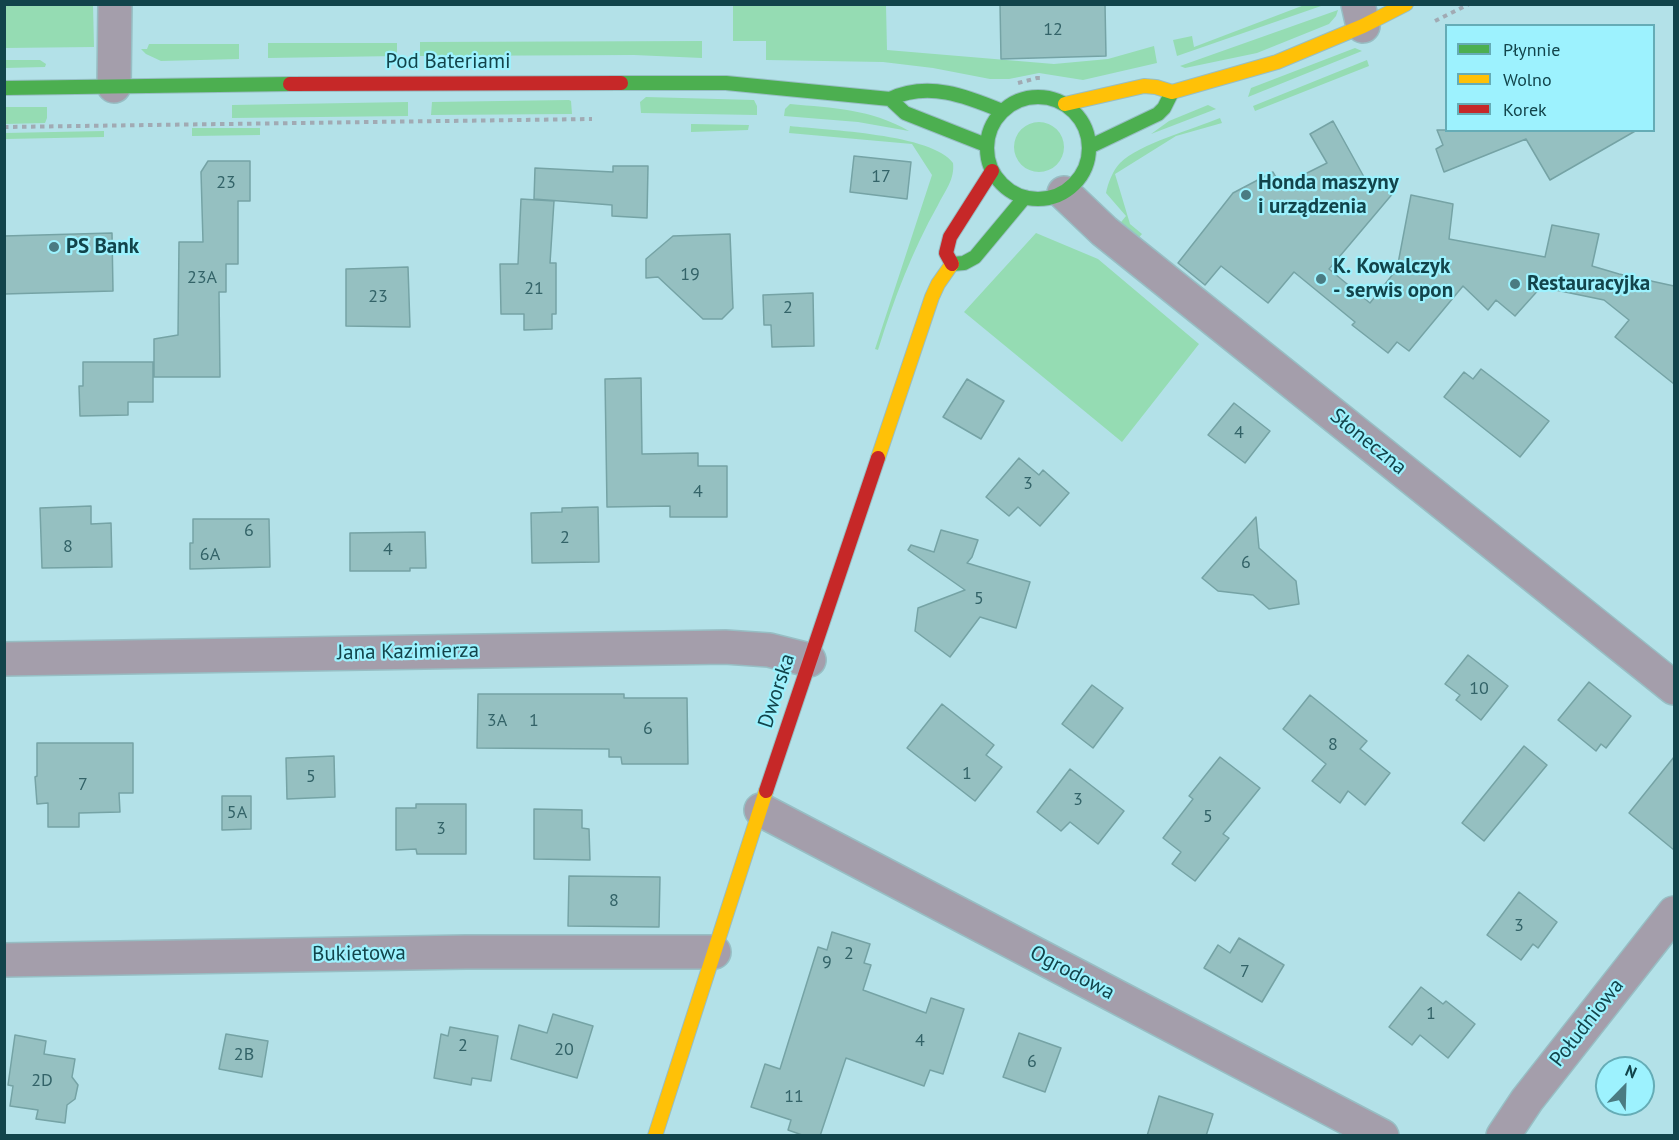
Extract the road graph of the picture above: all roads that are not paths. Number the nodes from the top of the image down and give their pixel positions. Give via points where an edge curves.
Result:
1 (115, 4) edge
2 (1406, 4) edge
3 (1360, 15) edge
4 (114, 86) junction
5 (4, 88) edge
6 (1172, 92) junction
7 (890, 99) junction
8 (1065, 104) junction
9 (1002, 111) junction
10 (986, 145) junction
11 (1089, 147) junction
12 (992, 171) junction
13 (1064, 193) junction
14 (1025, 197) junction
15 (952, 264) junction
16 (4, 659) edge
17 (809, 660) junction
18 (1674, 688) edge
19 (761, 810) junction
20 (1674, 913) edge
21 (714, 952) junction
22 (4, 960) edge
23 (655, 1136) edge
24 (1382, 1136) edge
25 (1503, 1136) edge

1 - 4 street
2 - 3 street
3 - 6 street via 1277,62
4 - 5 street, Pod Bateriami
4 - 7 street, Pod Bateriami via 726,83
6 - 8 street via 1144,86
6 - 11 street via 1158,114
7 - 9 street, Pod Bateriami via 907,91 945,93
7 - 10 street via 915,117
8 - 9 street via 1047,97 1031,97
8 - 11 street via 1082,121
9 - 10 street via 992,124
10 - 12 street
11 - 13 street via 1083,174
12 - 14 street via 1012,192
12 - 15 street via 950,237 946,253
13 - 14 street via 1051,198
13 - 18 street, Słoneczna via 1104,231
14 - 15 street via 975,256 964,264
15 - 17 street, Dworska via 932,297
16 - 17 street, Jana Kazimierza via 725,647 769,650
17 - 19 street, Dworska
19 - 21 street, Dworska
19 - 24 street, Ogrodowa
20 - 25 street, Południowa
21 - 22 street, Bukietowa
21 - 23 street, Dworska

